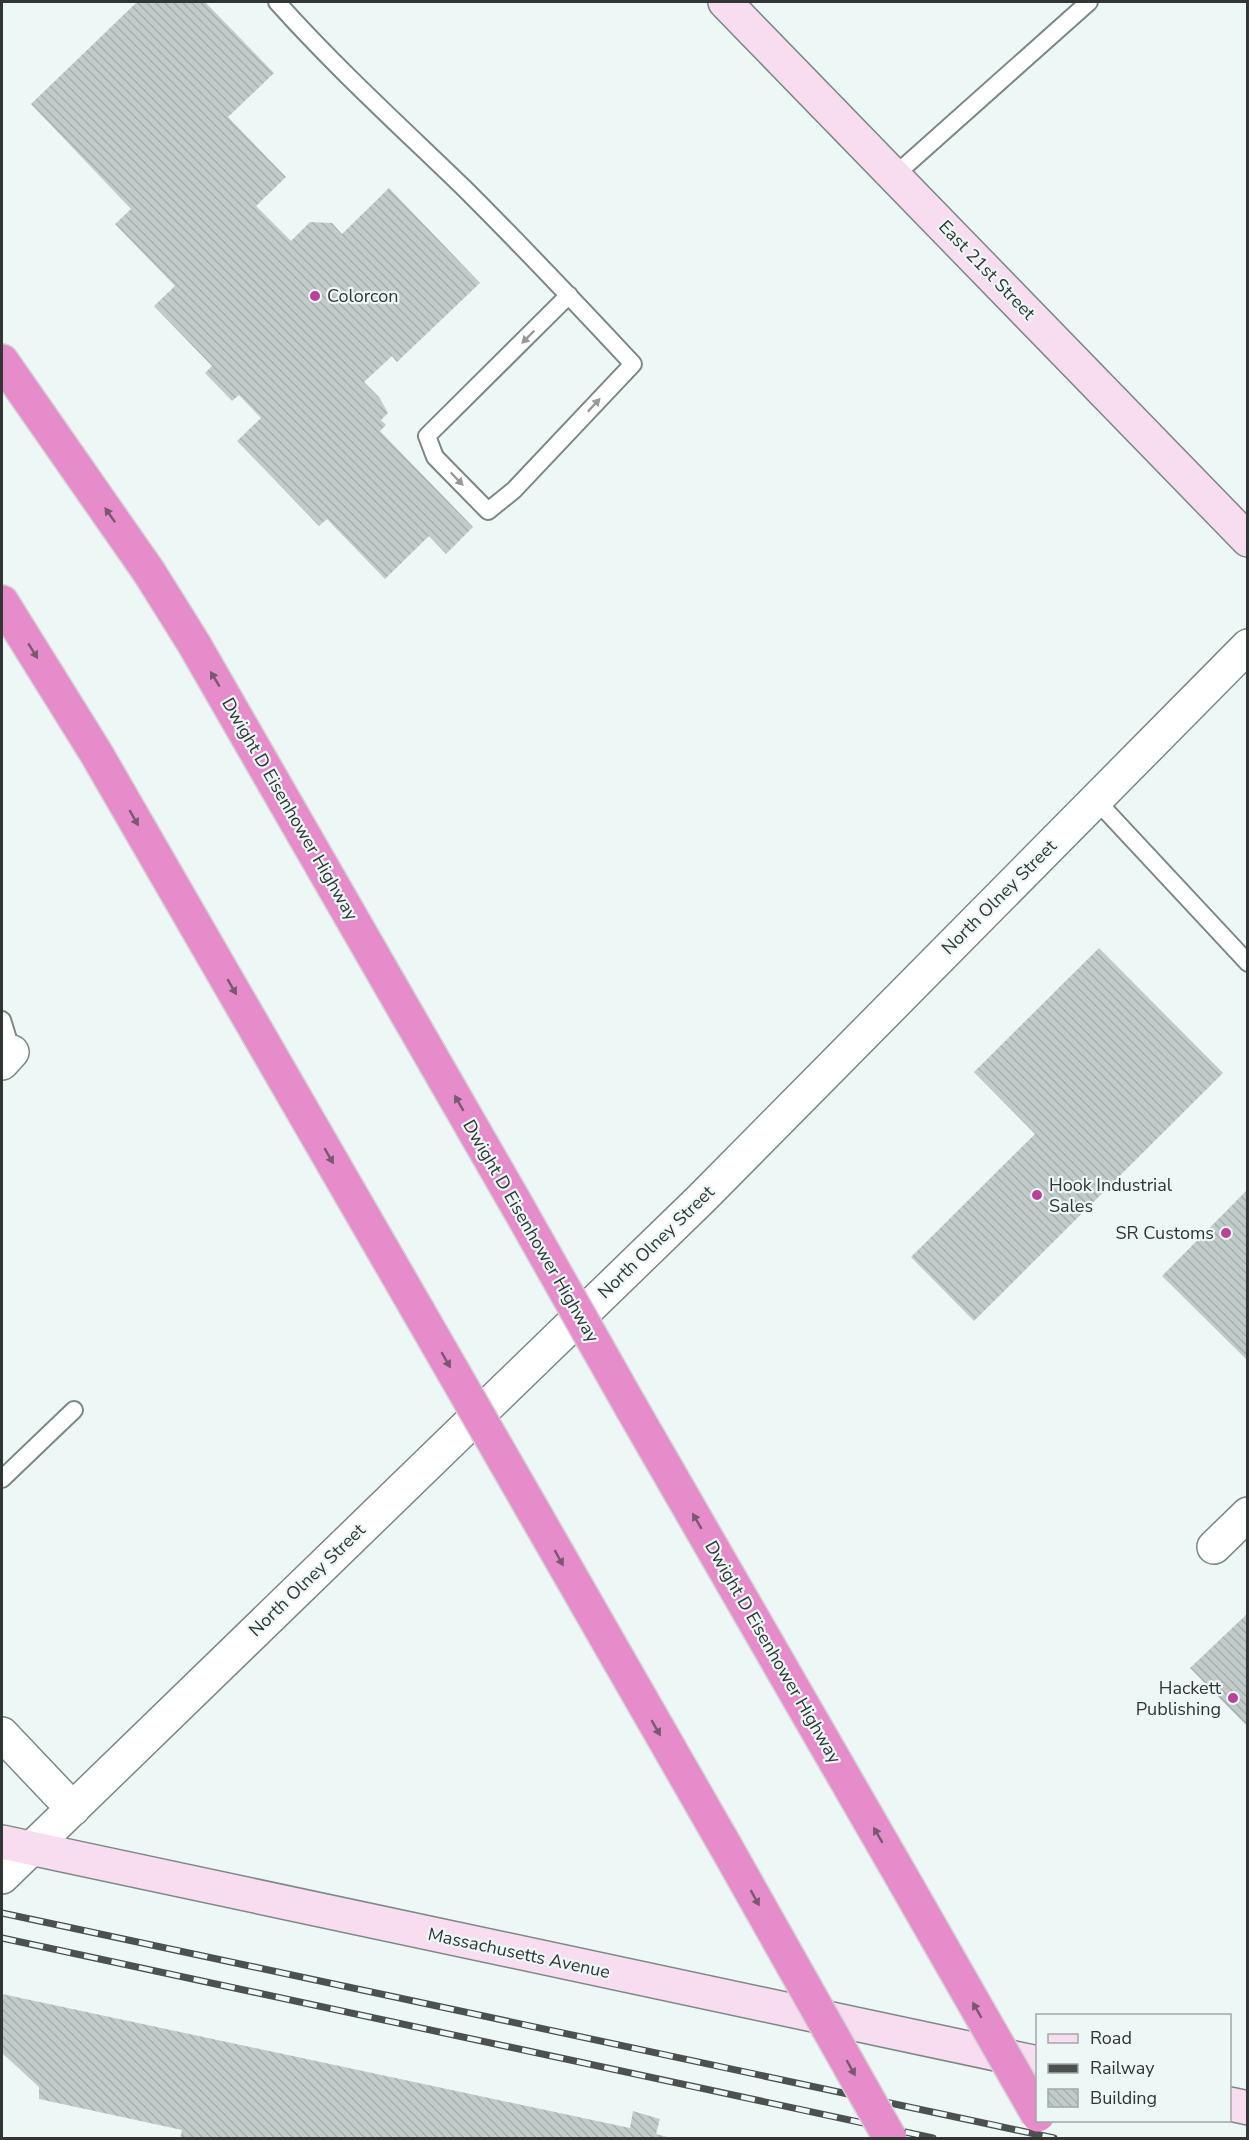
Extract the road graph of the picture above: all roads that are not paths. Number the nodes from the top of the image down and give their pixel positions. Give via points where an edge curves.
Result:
1 (277, 2) edge
2 (725, 2) edge
3 (1089, 2) edge
4 (895, 175) junction
5 (569, 296) junction
6 (2, 361) edge
7 (1248, 540) edge
8 (2, 602) edge
9 (1248, 646) edge
10 (1095, 800) junction
11 (1248, 963) edge
12 (2, 1020) edge
13 (7, 1058) edge
14 (74, 1410) dead end
15 (2, 1479) edge
16 (1248, 1514) edge
17 (1214, 1547) dead end
18 (2, 1734) edge
19 (73, 1809) junction
20 (16, 1845) edge
21 (2, 1876) edge
22 (1036, 2063) edge
23 (1231, 2104) edge
24 (1248, 2108) edge
25 (1036, 2112) edge
26 (1041, 2122) edge
27 (890, 2139) edge
28 (1051, 2139) edge

1 - 5 lane
2 - 4 street, East 21st Street
3 - 4 lane
4 - 7 street, East 21st Street
5 -> 5 lane via 427,436 435,457 488,511 514,490 633,364
25 -> 6 highway, Dwight D Eisenhower Highway, bridge via 194,644 149,572
8 -> 27 highway, bridge via 96,753
9 - 10 street, North Olney Street
10 - 11 lane
10 - 19 street, North Olney Street via 701,1199
12 - 13 lane
14 - 15 lane
16 - 17 street
18 - 19 street
19 - 20 street, North Olney Street
20 - 21 street, North Olney Street
20 - 22 street, Massachusetts Avenue
23 - 24 street
26 - 28 highway

